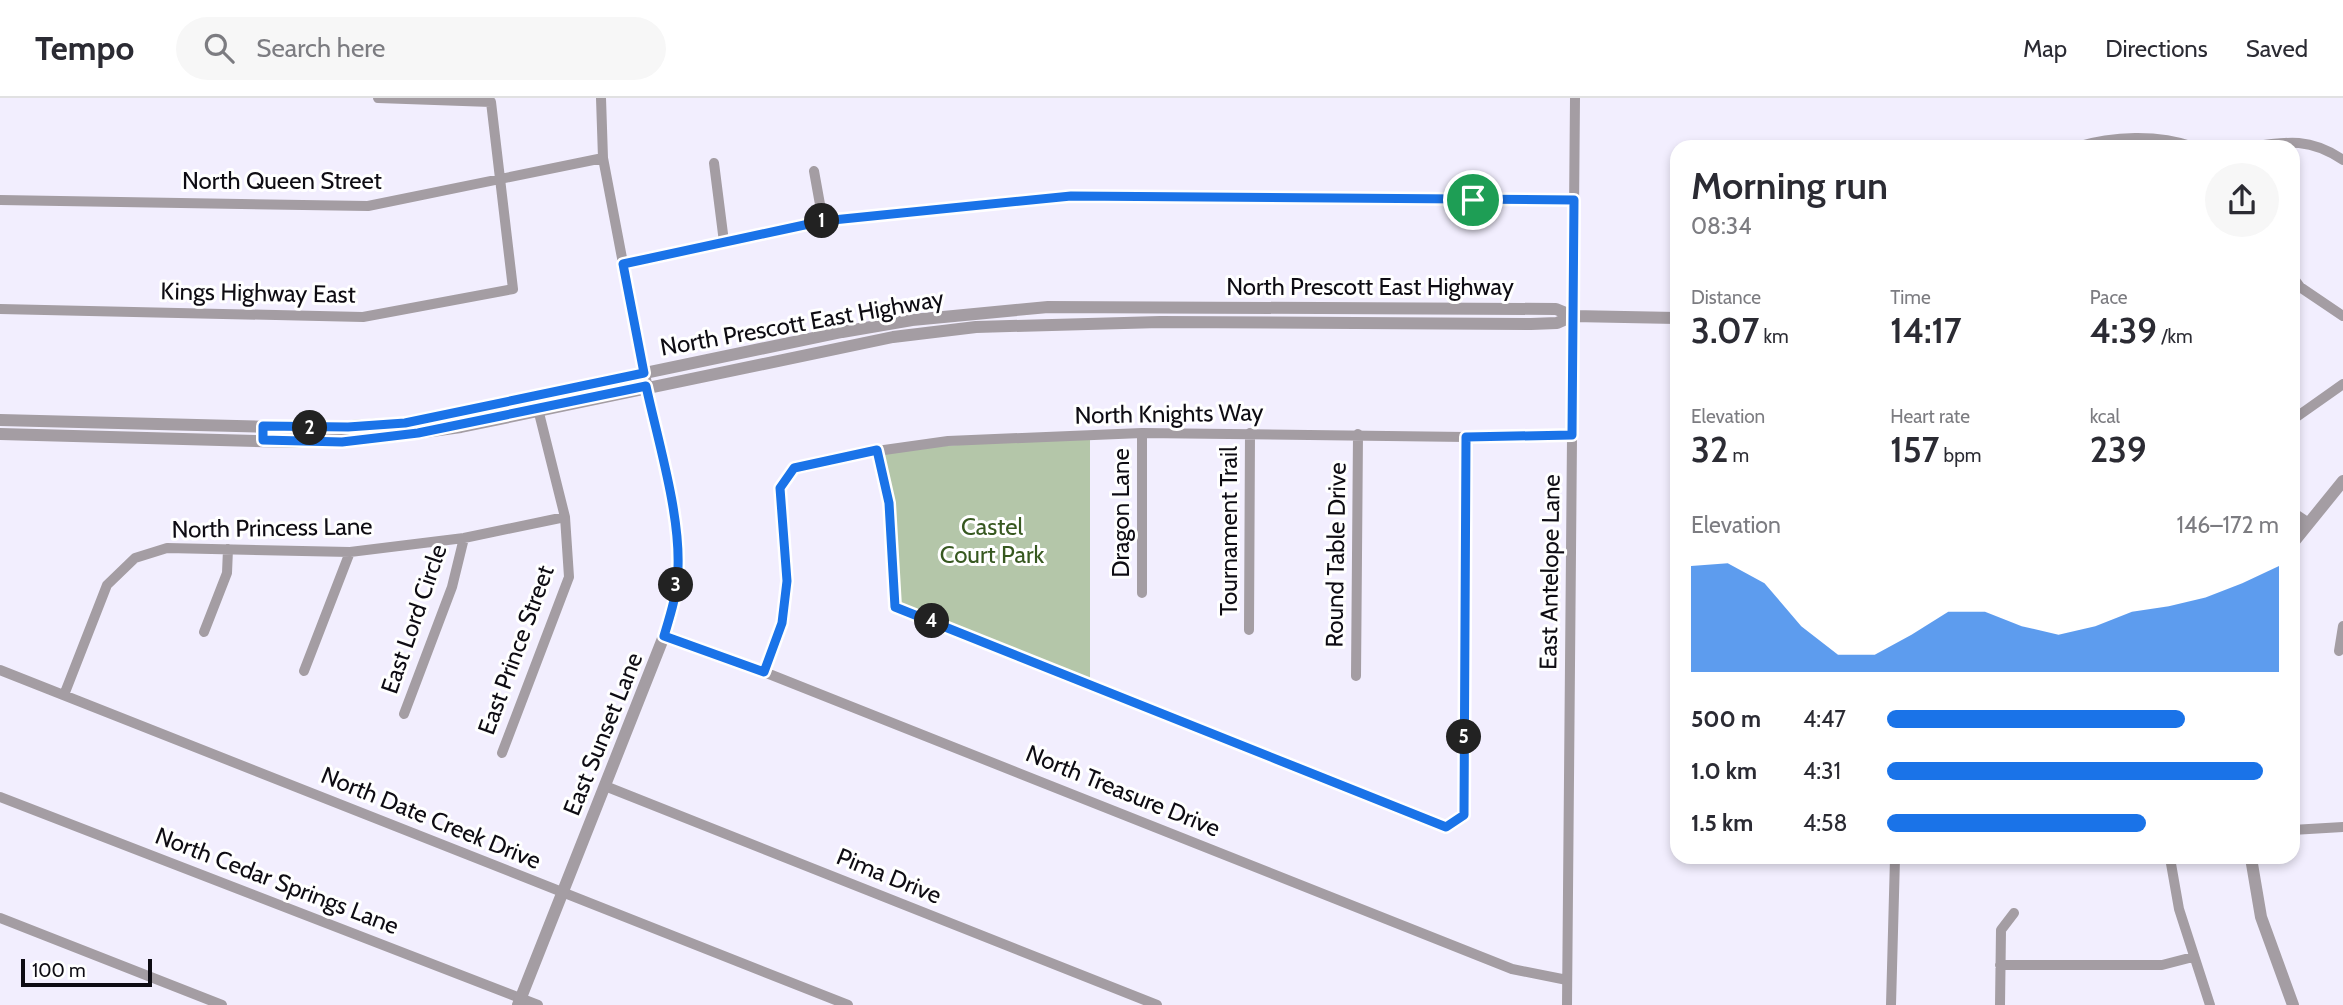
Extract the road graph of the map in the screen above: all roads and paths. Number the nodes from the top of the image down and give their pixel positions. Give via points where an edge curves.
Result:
1 (378, 98) edge
2 (601, 98) edge
3 (1575, 98) edge
4 (2099, 140) edge
5 (2175, 140) edge
6 (2300, 143) edge
7 (603, 158) junction
8 (2343, 160) edge
9 (714, 163) dead end
10 (814, 171) dead end
11 (499, 181) junction
12 (0, 200) edge
13 (1574, 200) junction
14 (823, 221) junction
15 (724, 242) junction
16 (623, 264) junction
17 (2300, 288) edge
18 (1253, 307) junction
19 (0, 309) edge
20 (1573, 316) junction
21 (2343, 316) edge
22 (1670, 318) edge
23 (975, 320) junction
24 (1253, 321) junction
25 (645, 379) junction
26 (2343, 384) edge
27 (537, 403) junction
28 (2300, 414) edge
29 (0, 420) edge
30 (263, 426) junction
31 (1142, 433) junction
32 (1250, 433) junction
33 (0, 434) edge
34 (1359, 434) junction
35 (1572, 435) junction
36 (1466, 437) junction
37 (263, 440) junction
38 (877, 450) junction
39 (2343, 481) edge
40 (565, 517) junction
41 (2300, 518) edge
42 (2307, 523) junction
43 (2300, 533) edge
44 (464, 538) junction
45 (228, 548) junction
46 (350, 552) junction
47 (1142, 593) dead end
48 (2343, 626) edge
49 (1249, 629) dead end
50 (204, 632) dead end
51 (664, 636) junction
52 (2339, 651) dead end
53 (0, 670) edge
54 (304, 671) dead end
55 (764, 672) junction
56 (1356, 676) dead end
57 (64, 695) junction
58 (404, 715) dead end
59 (502, 753) dead end
60 (605, 786) junction
61 (0, 797) edge
62 (2343, 827) edge
63 (2300, 830) edge
64 (1895, 864) edge
65 (2171, 864) edge
66 (2252, 864) edge
67 (563, 892) junction
68 (2014, 913) dead end
69 (0, 918) edge
70 (2193, 957) junction
71 (2000, 965) junction
72 (1567, 980) junction
73 (519, 1002) edge
74 (222, 1005) edge
75 (538, 1005) edge
76 (848, 1005) edge
77 (1157, 1005) edge
78 (1567, 1005) edge
79 (1891, 1005) edge
80 (2000, 1005) edge
81 (2210, 1005) edge
82 (2293, 1005) edge

1 - 11 street via 491,102
2 - 7 street, East Sunset Lane
3 - 13 street, East Antelope Lane
4 - 5 street
6 - 8 street via 2324,147
7 - 11 street, North Queen Street
7 - 16 street, East Sunset Lane
9 - 15 street
10 - 14 street
11 - 12 street, North Queen Street via 368,206
11 - 19 street, Kings Highway East via 513,289 363,317
13 - 14 street via 1071,196
13 - 20 street, East Antelope Lane
14 - 15 street
15 - 16 street
16 - 25 street, East Sunset Lane
17 - 21 street
18 - 20 street, North Prescott East Highway via 1556,309
18 - 23 street, North Prescott East Highway via 1062,307
18 - 24 street
20 - 22 street, North Prescott East Highway
20 - 24 street, North Prescott East Highway via 1557,323 1531,324
20 - 35 street, East Antelope Lane
23 - 24 street, North Prescott East Highway
23 - 25 street, North Prescott East Highway
25 - 27 street, North Prescott East Highway
25 - 51 street, East Sunset Lane via 676,530 675,598
26 - 28 street
27 - 30 street, North Prescott East Highway via 405,423
27 - 37 street, North Prescott East Highway via 461,427 388,437 342,442
27 - 40 street, East Prince Street
29 - 30 street, North Prescott East Highway
30 - 37 street
31 - 32 street, North Knights Way
31 - 38 street, North Knights Way via 948,441
31 - 47 street, Dragon Lane
32 - 34 street, North Knights Way
32 - 49 street, Tournament Trail
33 - 37 street, North Prescott East Highway
34 - 36 street, North Knights Way
34 - 56 street, Round Table Drive
35 - 36 street, North Knights Way
35 - 72 street, East Antelope Lane
36 - 38 street via 1464,815 1446,827 895,607 889,503
38 - 55 street, North Knights Way via 794,468 780,488 787,581 782,623
39 - 42 street
40 - 44 street, North Princess Lane
40 - 59 street, East Prince Street via 569,577
41 - 42 street
42 - 43 street
44 - 46 street, North Princess Lane
44 - 58 street, East Lord Circle via 452,587
45 - 46 street, North Princess Lane
45 - 50 street via 227,573
45 - 57 street, North Princess Lane via 167,548 135,558 107,585
46 - 54 street
48 - 52 street
51 - 55 street, North Treasure Drive
51 - 60 street, East Sunset Lane
53 - 57 street, North Date Creek Drive
55 - 72 street, North Treasure Drive via 1512,969
57 - 67 street, North Date Creek Drive
60 - 67 street, East Sunset Lane
60 - 77 street, Pima Drive
61 - 73 street, North Cedar Springs Lane
62 - 63 street
64 - 79 street
65 - 70 street
66 - 82 street via 2261,917
67 - 73 street, East Sunset Lane
67 - 76 street, North Date Creek Drive
68 - 71 street via 2001,930
69 - 74 street
70 - 71 street via 2162,965
70 - 81 street
71 - 80 street
72 - 78 street, East Antelope Lane
73 - 75 street, North Cedar Springs Lane

